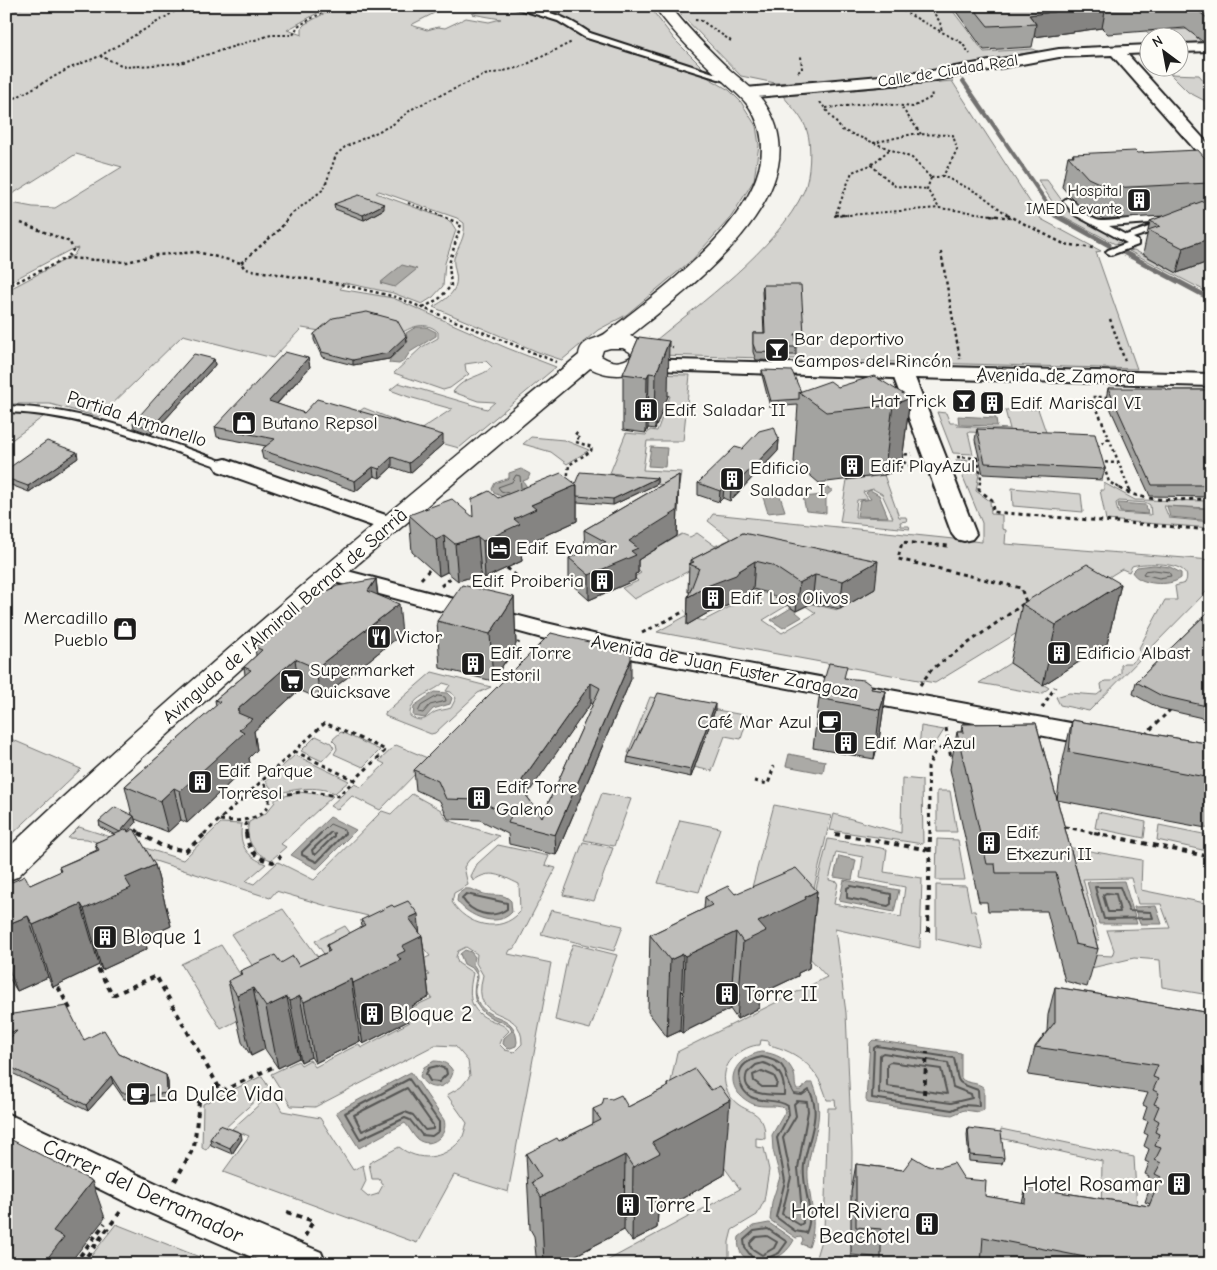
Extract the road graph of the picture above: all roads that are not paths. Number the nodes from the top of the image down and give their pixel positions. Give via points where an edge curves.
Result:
1 (512, 6) edge
2 (662, 6) edge
3 (1211, 47) edge
4 (1190, 48) edge
5 (1140, 49) edge
6 (1115, 50) junction
7 (731, 80) junction
8 (746, 93) junction
9 (1211, 157) edge
10 (1066, 201) dead end
11 (1098, 224) junction
12 (1175, 229) edge
13 (1141, 241) dead end
14 (1125, 242) junction
15 (1111, 252) dead end
16 (634, 349) junction
17 (586, 367) junction
18 (902, 372) junction
19 (1211, 380) edge
20 (6, 409) edge
21 (226, 466) joint
22 (389, 524) junction
23 (964, 534) road end
24 (332, 574) junction
25 (1136, 744) edge
26 (6, 869) edge
27 (6, 1127) edge
28 (308, 1264) edge

1 - 7 lane via 556,16 575,24 587,35
2 - 7 street via 684,34
3 - 4 street
5 - 6 street, Calle de Ciudad Real
6 - 8 street, Calle de Ciudad Real via 1050,54 926,77
6 - 9 street
7 - 8 street
8 - 16 street via 758,106 771,133 772,155 762,190 745,216
10 - 11 lane via 1078,213
11 - 14 lane
11 - 14 lane via 1151,220 1172,222
12 - 13 lane
14 - 15 lane
16 - 17 street via 618,368
16 - 17 street, Avinguda de l'Almirall Bernat de Sarrià via 595,345
16 - 18 street, Avenida de Zamora
17 - 22 street, Avinguda de l'Almirall Bernat de Sarrià
18 - 19 street, Avenida de Zamora
18 - 23 street via 927,463
20 - 21 lane, Partida Armanello via 38,409 95,420
21 - 22 street
22 - 24 street, Avinguda de l'Almirall Bernat de Sarrià
24 - 25 street, Avenida de Juan Fuster Zaragoza via 623,649
24 - 26 street, Avinguda de l'Almirall Bernat de Sarrià via 116,764
27 - 28 street, Carrer del Derramador via 150,1197

